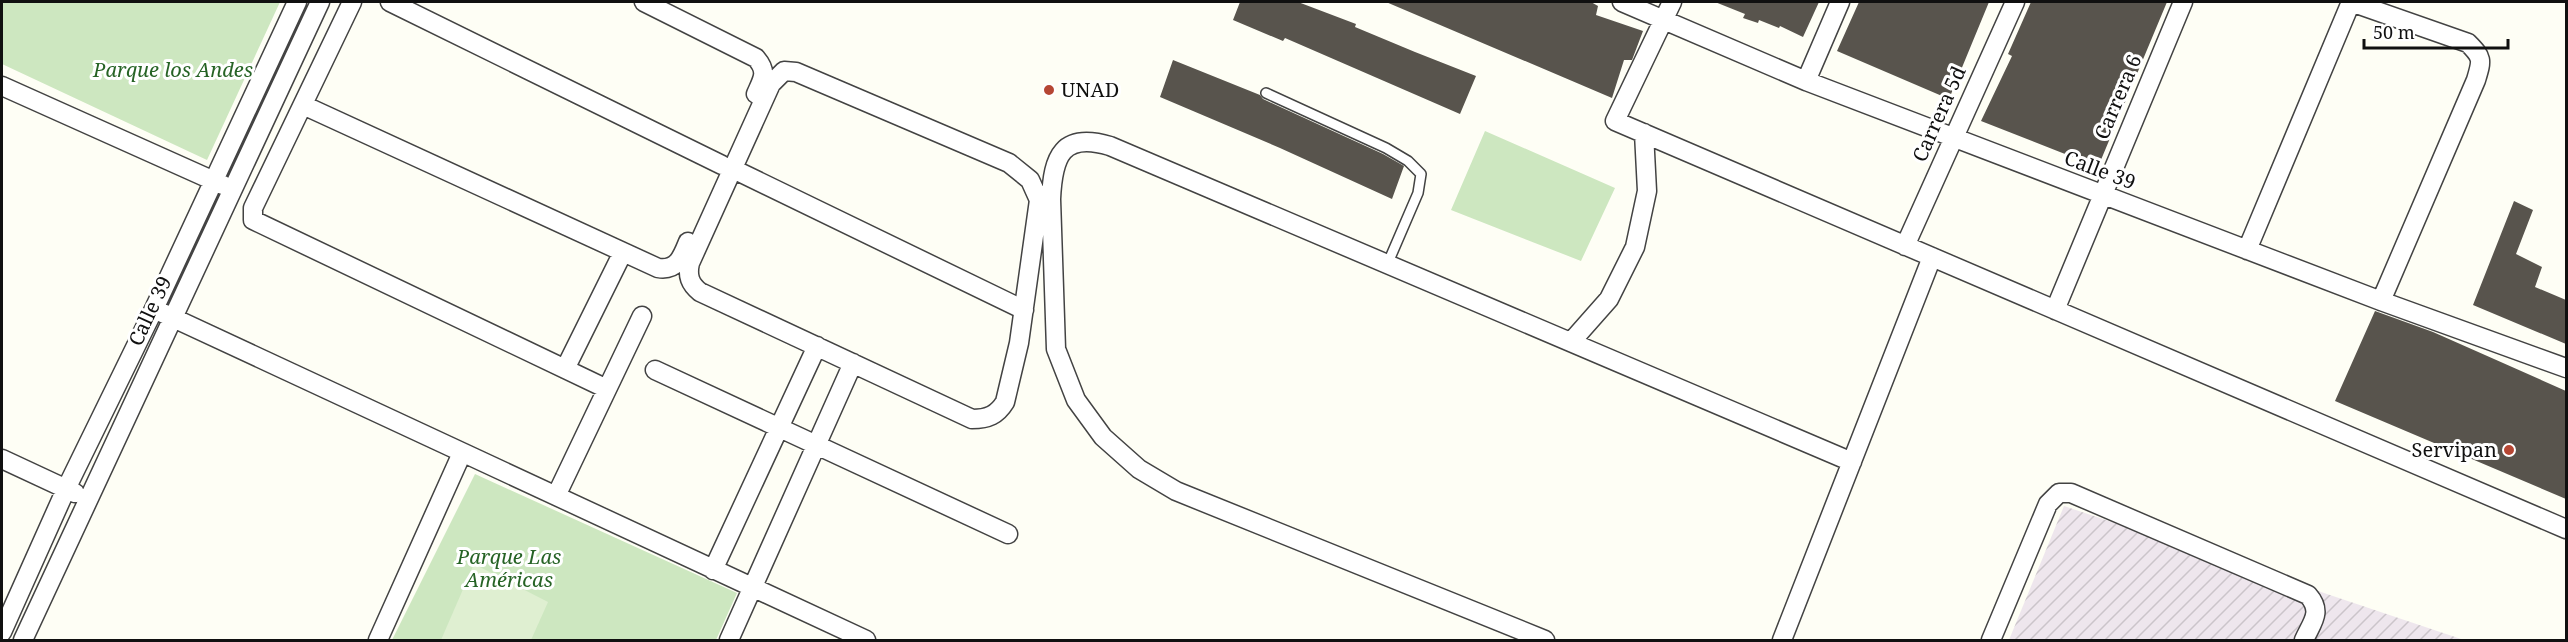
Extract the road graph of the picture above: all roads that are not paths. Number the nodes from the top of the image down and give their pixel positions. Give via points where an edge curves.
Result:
1 (297, 2) edge
2 (320, 2) edge
3 (352, 2) edge
4 (390, 2) edge
5 (644, 2) edge
6 (1622, 2) edge
7 (1672, 2) edge
8 (1840, 2) edge
9 (2015, 2) edge
10 (2183, 2) edge
11 (1664, 19) junction
12 (1806, 81) junction
13 (2, 86) edge
14 (1266, 93) dead end
15 (303, 105) junction
16 (1644, 133) junction
17 (1954, 138) junction
18 (728, 167) junction
19 (213, 181) junction
20 (233, 189) junction
21 (2102, 194) junction
22 (1905, 246) junction
23 (2247, 250) junction
24 (623, 252) junction
25 (1932, 257) junction
26 (1386, 265) junction
27 (2381, 301) junction
28 (154, 309) junction
29 (1024, 310) junction
30 (2055, 310) junction
31 (642, 316) dead end
32 (172, 318) junction
33 (1571, 342) junction
34 (817, 346) junction
35 (853, 363) junction
36 (2566, 368) edge
37 (565, 369) junction
38 (655, 370) dead end
39 (607, 389) junction
40 (780, 428) junction
41 (816, 444) junction
42 (462, 453) junction
43 (2, 459) edge
44 (1852, 462) junction
45 (66, 489) junction
46 (556, 496) junction
47 (88, 499) junction
48 (2566, 529) edge
49 (1008, 534) dead end
50 (713, 570) junction
51 (753, 588) junction
52 (2, 632) edge
53 (22, 640) edge
54 (378, 640) edge
55 (729, 640) edge
56 (866, 640) edge
57 (1545, 640) edge
58 (1782, 640) edge
59 (1991, 640) edge
60 (2304, 640) edge

1 - 19 street, Calle 39
2 - 20 street, Calle 39
3 - 15 street
4 - 18 street
5 - 18 street via 756,58 763,67 764,76
6 - 11 street, Calle 39
7 - 11 street
8 - 12 street
9 - 17 street, Carrera 5d
10 - 21 street, Carrera 6
11 - 12 street, Calle 39
11 - 16 street via 1615,121
12 - 17 street, Calle 39
13 - 19 street
14 - 26 lane via 1386,148 1422,174 1419,193
15 - 24 street
15 - 37 street via 252,208 253,220
16 - 22 street
16 - 33 street via 1647,191 1635,247 1609,299
17 - 21 street, Calle 39
17 - 22 street, Carrera 5d
18 - 24 street via 672,267 657,268
18 - 29 street
18 - 29 street via 771,84 784,71 796,72 1009,163 1030,180 1039,200
18 - 34 street via 690,262 693,286
19 - 20 street
19 - 28 street, Calle 39
20 - 32 street, Calle 39
21 - 23 street, Calle 39
21 - 30 street, Carrera 6
22 - 25 street
23 - 27 street, Calle 39
23 - 27 street via 2351,2 2468,43 2481,62 2476,80
24 - 37 street
25 - 30 street
25 - 44 street
26 - 33 street
26 - 57 street via 1110,146 1093,141 1074,142 1058,156 1051,199 1056,349 1076,400 1102,437 1138,469 1176,491
27 - 36 street, Calle 39
28 - 32 street
28 - 45 street, Calle 39
29 - 35 street via 1005,402 991,417 972,419
30 - 48 street
31 - 39 street
32 - 42 street
32 - 47 street, Calle 39
33 - 44 street
34 - 35 street
34 - 40 street
35 - 41 street
37 - 39 street
38 - 40 street
39 - 46 street
40 - 41 street
40 - 50 street
41 - 49 street
41 - 51 street
42 - 46 street
42 - 54 street
43 - 45 street
44 - 58 street
45 - 47 street
45 - 52 street, Calle 39
46 - 50 street
47 - 53 street, Calle 39
50 - 51 street
51 - 55 street
51 - 56 street
59 - 60 street via 2048,504 2059,493 2071,493 2308,595 2316,603 2316,613

